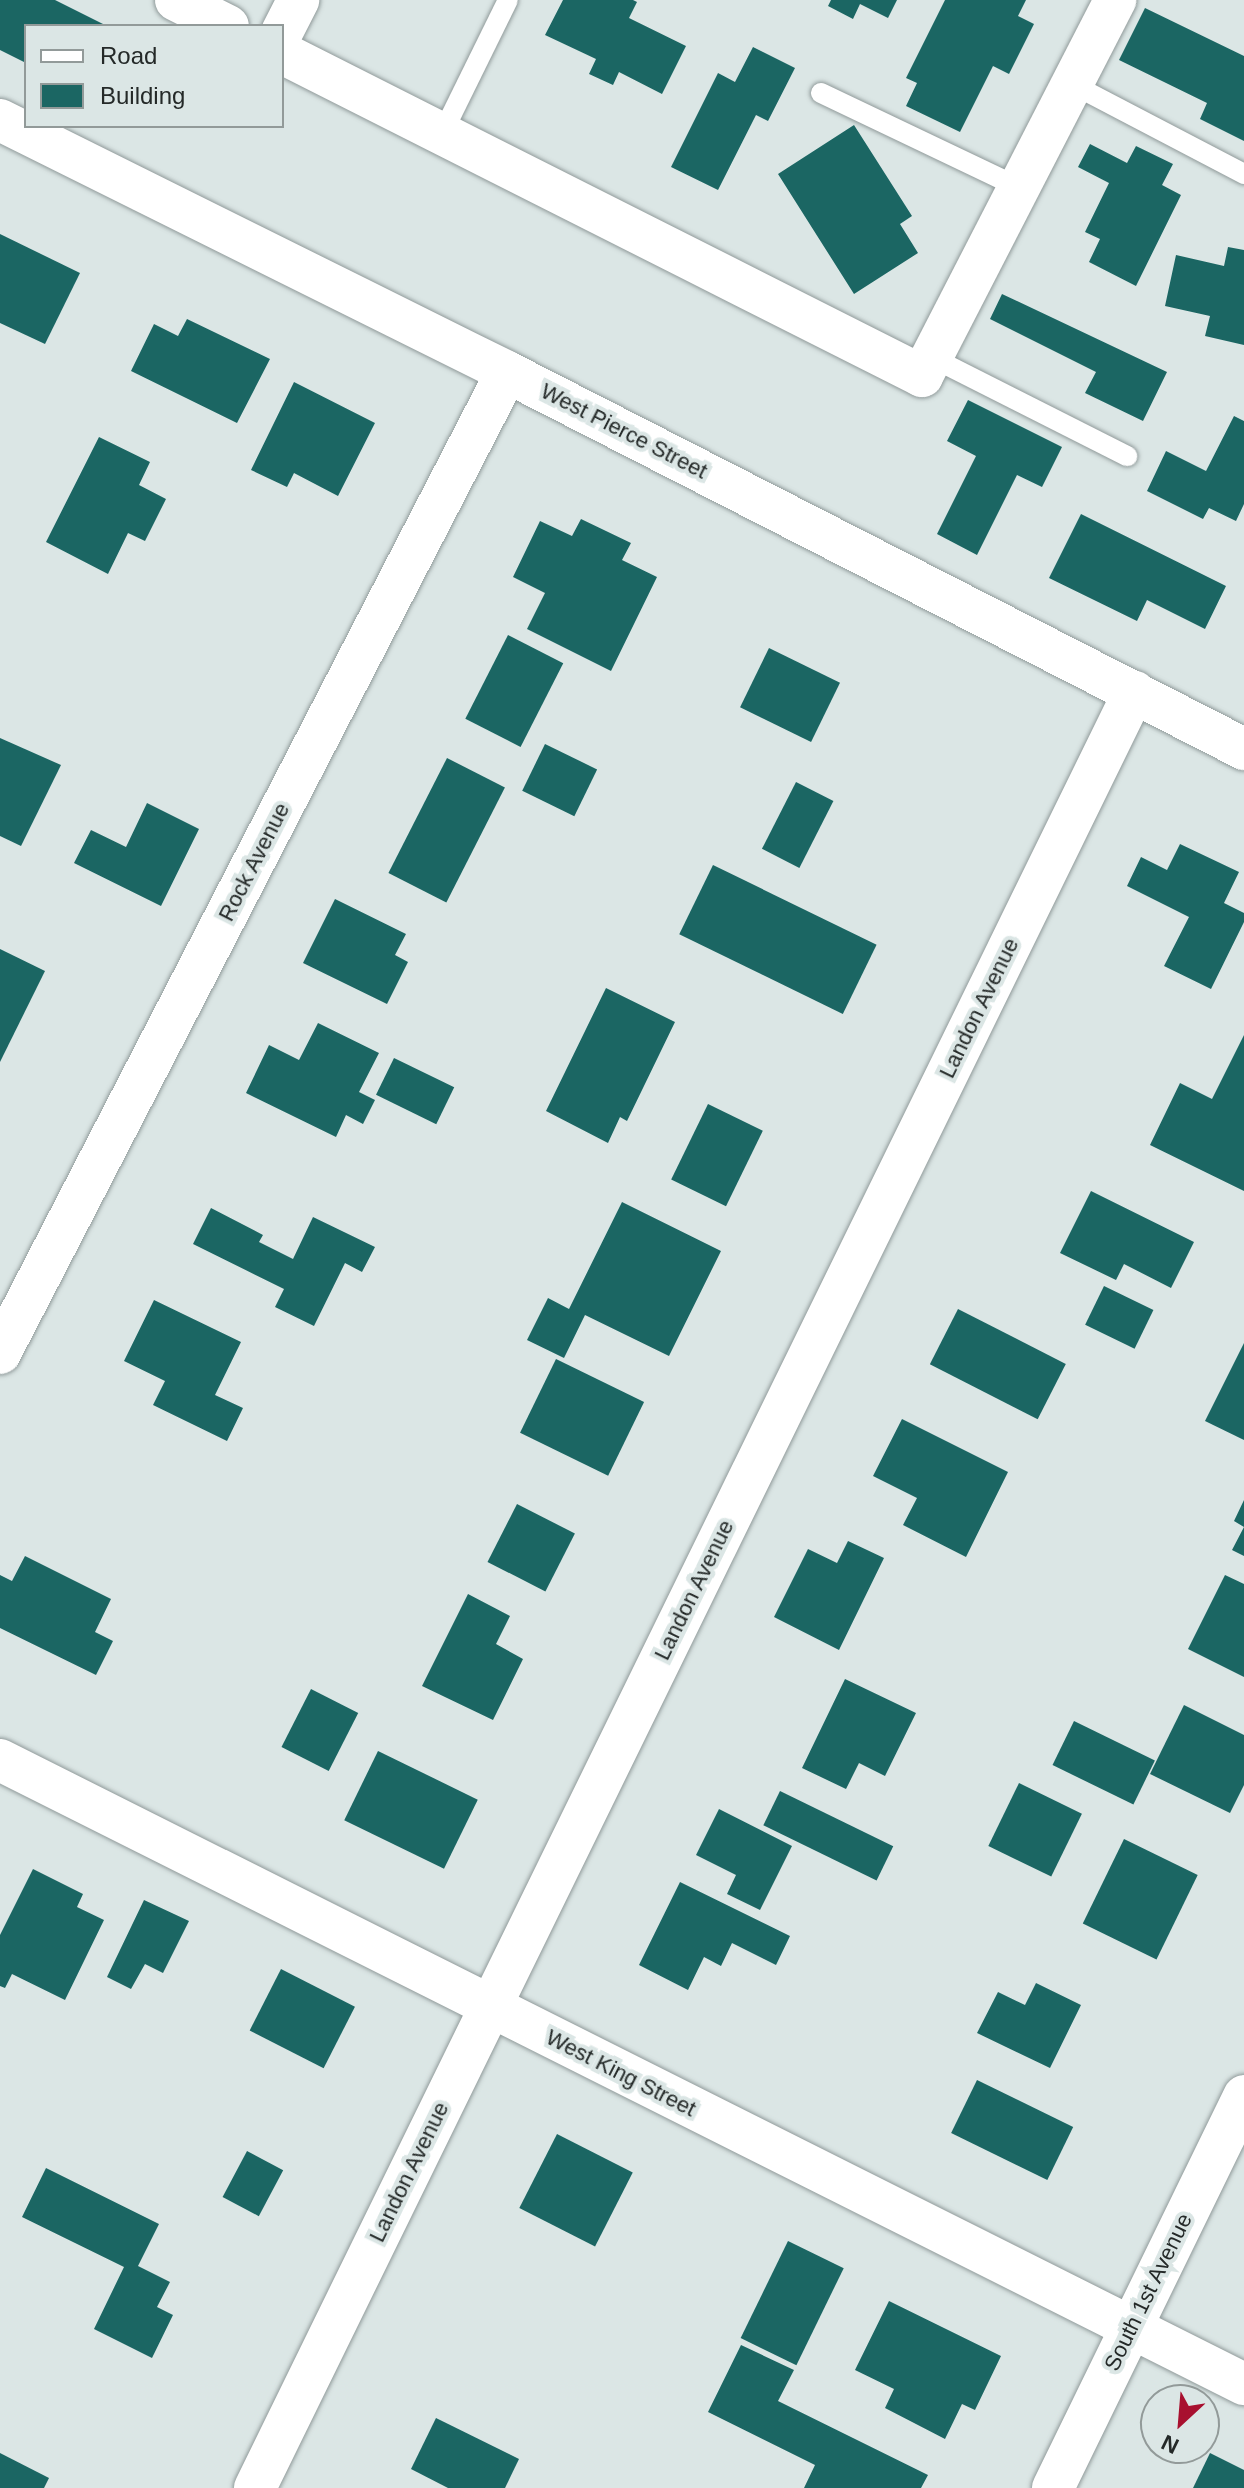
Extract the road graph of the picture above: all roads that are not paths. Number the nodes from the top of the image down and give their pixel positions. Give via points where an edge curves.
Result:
1 (176, 0) edge
2 (298, 0) edge
3 (508, 0) edge
4 (1115, 0) edge
5 (224, 24) edge
6 (284, 28) edge
7 (284, 54) edge
8 (1072, 84) junction
9 (821, 93) dead end
10 (0, 120) edge
11 (442, 134) junction
12 (1244, 174) edge
13 (1018, 187) junction
14 (931, 357) junction
15 (507, 372) junction
16 (1127, 456) dead end
17 (1134, 692) junction
18 (1244, 749) edge
19 (0, 1353) edge
20 (0, 1760) edge
21 (490, 2008) junction
22 (1244, 2096) edge
23 (1130, 2327) junction
24 (1244, 2384) edge
25 (255, 2488) edge
26 (1053, 2488) edge

1 - 5 street
2 - 6 street
3 - 11 lane
4 - 8 street
7 - 11 street
8 - 12 lane
8 - 13 street
9 - 13 lane
10 - 15 street, West Pierce Street
11 - 14 street via 922,376
13 - 14 street
14 - 16 lane
15 - 17 street, West Pierce Street
15 - 19 street, Rock Avenue
17 - 18 street, West Pierce Street
17 - 21 street, Landon Avenue
20 - 21 street, West King Street
21 - 23 street, West King Street
21 - 25 street, Landon Avenue
22 - 23 street, South 1st Avenue
23 - 24 street, West King Street
23 - 26 street, South 1st Avenue

